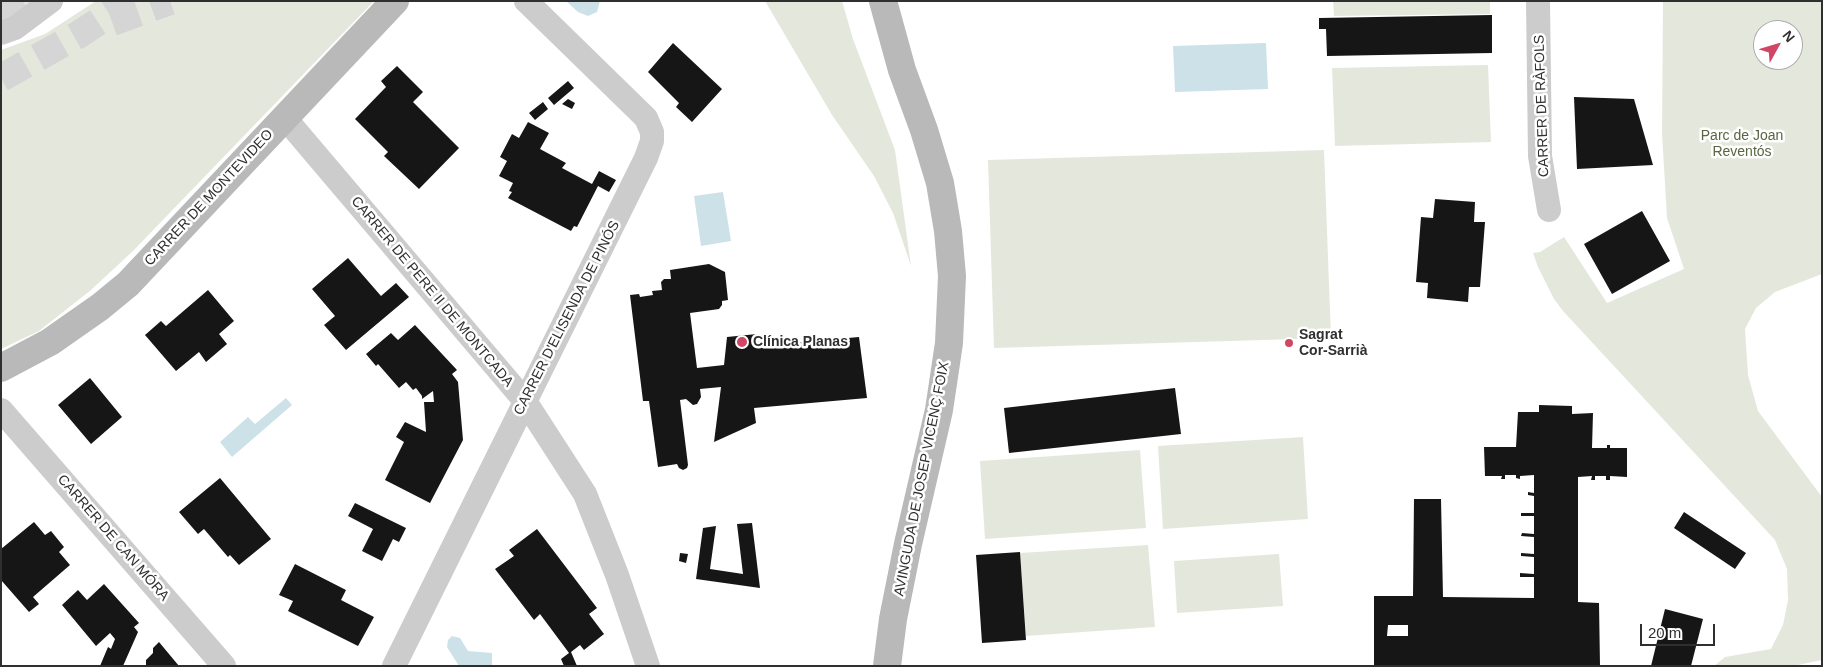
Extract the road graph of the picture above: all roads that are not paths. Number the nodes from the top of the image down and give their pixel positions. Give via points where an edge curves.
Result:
1 (51, 1) edge
2 (396, 1) edge
3 (526, 1) edge
4 (883, 1) edge
5 (1538, 1) edge
6 (1, 33) edge
7 (285, 118) junction
8 (1548, 210) dead end
9 (1, 368) edge
10 (525, 401) junction
11 (1, 410) edge
12 (224, 666) edge
13 (394, 666) edge
14 (648, 666) edge
15 (888, 666) edge

1 - 6 street via 14,28
2 - 7 street, CARRER DE MONTEVIDEO
3 - 10 street, CARRER D'ELISENDA DE PINÓS via 646,118 652,141
4 - 15 street, AVINGUDA DE JOSEP VICENÇ FOIX via 940,183 952,276 948,343 938,410 893,619
5 - 8 street, CARRER DE RÀFOLS via 1540,156
7 - 9 street, CARRER DE MONTEVIDEO via 128,284 50,342
7 - 10 street, CARRER DE PERE II DE MONTCADA
10 - 13 street, CARRER D'ELISENDA DE PINÓS
10 - 14 street, CARRER DE PERE II DE MONTCADA via 585,494 617,574
11 - 12 street, CARRER DE CAN MÓRA

